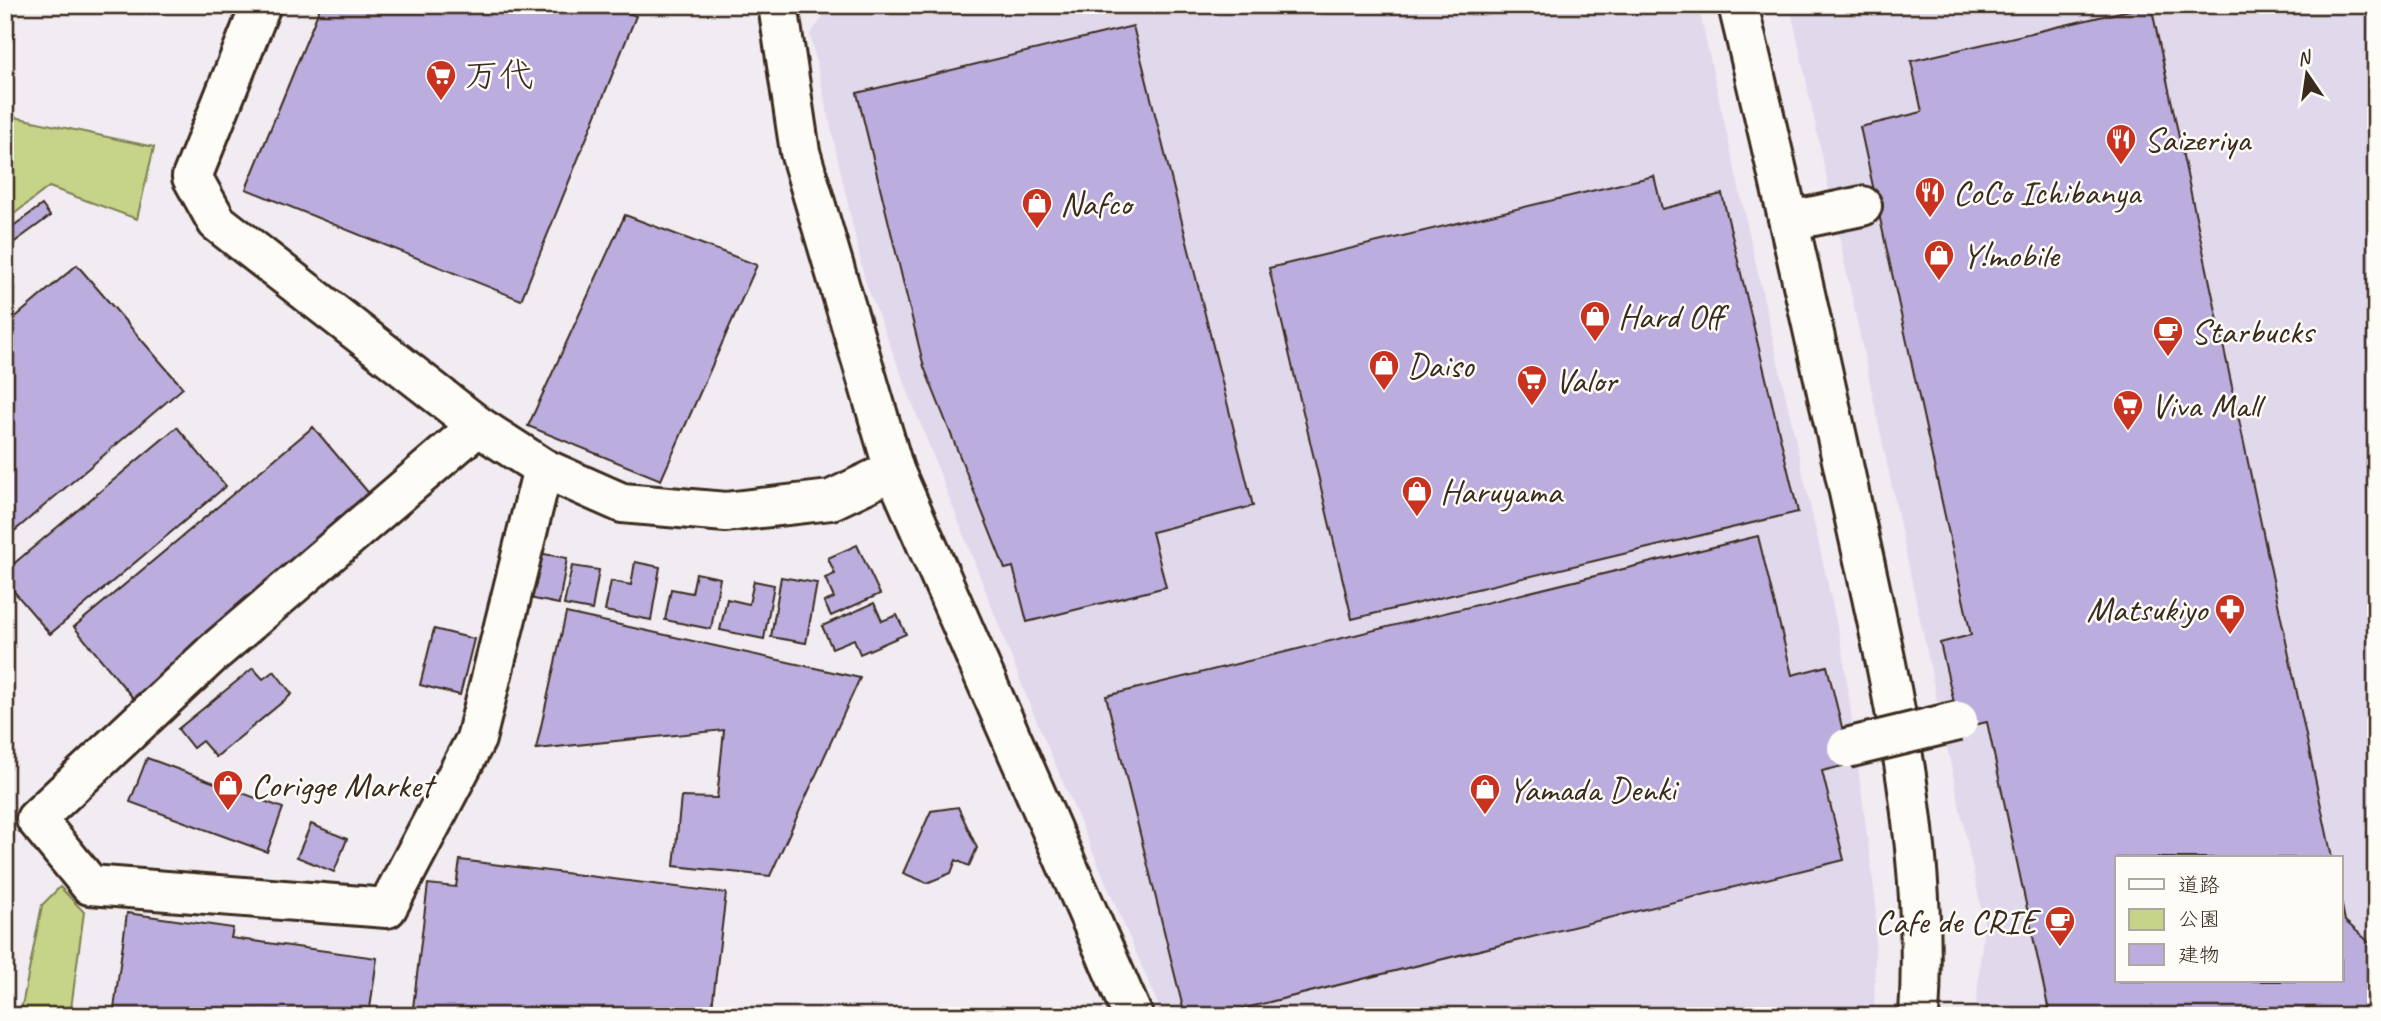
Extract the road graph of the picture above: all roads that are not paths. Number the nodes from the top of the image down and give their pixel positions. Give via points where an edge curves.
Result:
1 (261, 5) edge
2 (778, 5) edge
3 (1738, 5) edge
4 (1862, 206) dead end
5 (1790, 221) junction
6 (478, 426) junction
7 (543, 468) junction
8 (894, 470) junction
9 (1958, 722) dead end
10 (1847, 748) dead end
11 (1133, 1016) edge
12 (1919, 1016) edge

1 - 6 street via 192,177 217,222
2 - 8 street via 800,152
3 - 5 street
4 - 5 street
5 - 12 street via 1897,712 1922,923
6 - 7 street
6 - 7 street via 212,654 36,819 90,885 387,908 476,739
7 - 8 street via 622,503 726,512 831,500
8 - 11 street
9 - 10 street, bridge

